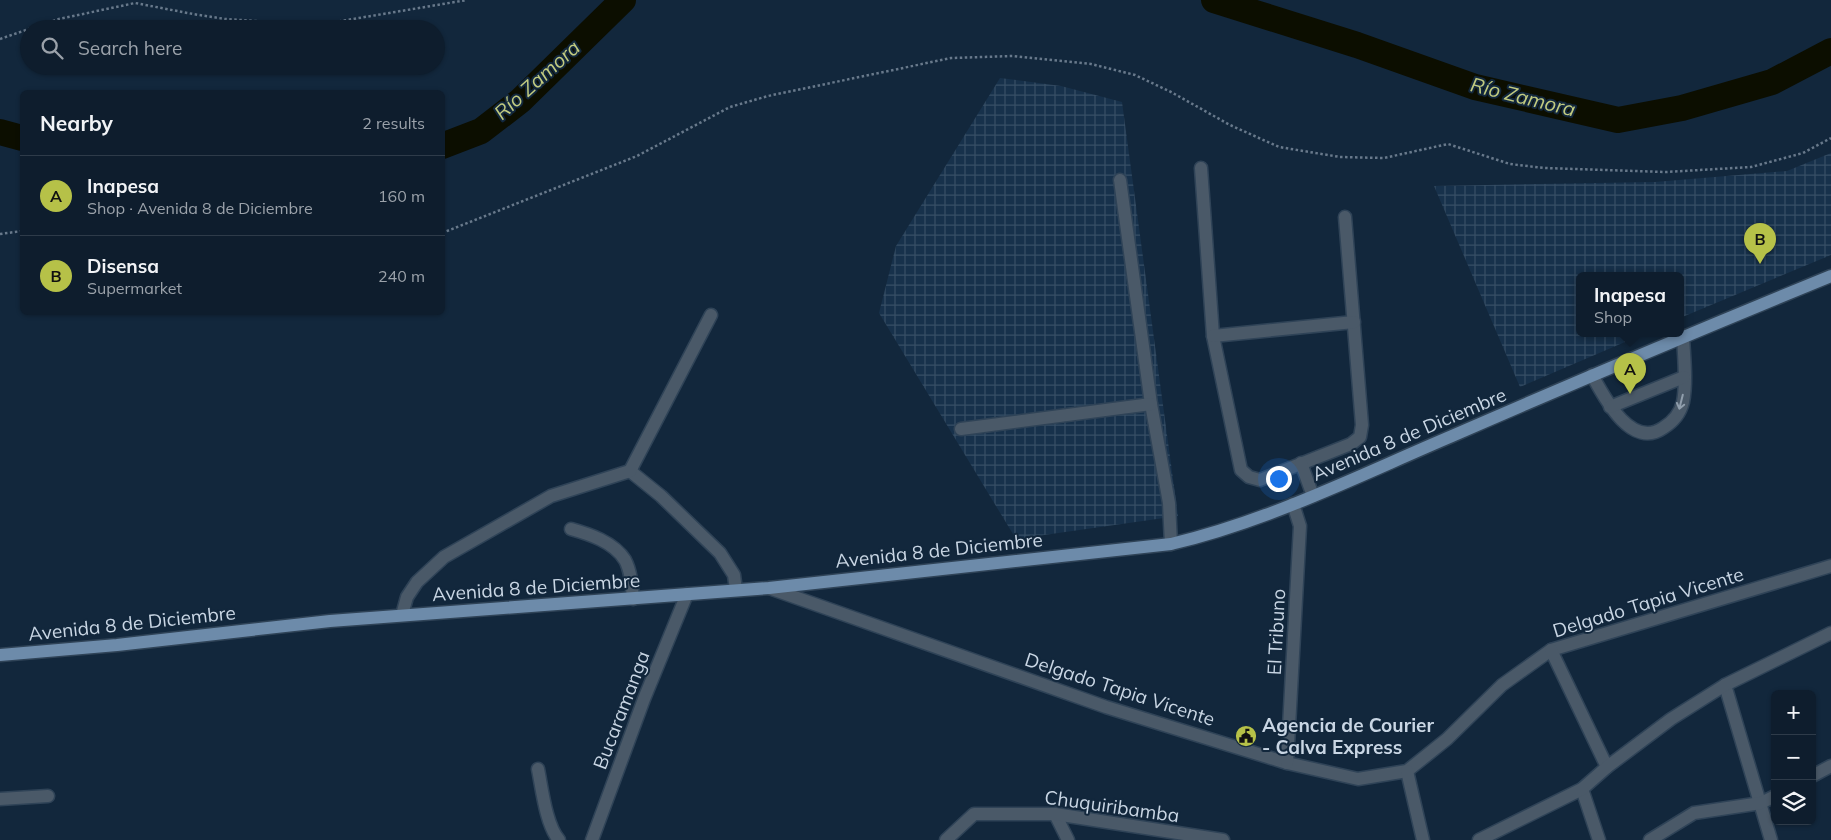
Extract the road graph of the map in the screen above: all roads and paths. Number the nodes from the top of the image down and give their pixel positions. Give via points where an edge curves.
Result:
1 (467, 0) edge
2 (56, 20) edge
3 (240, 20) edge
4 (347, 20) edge
5 (20, 32) edge
6 (0, 39) edge
7 (1831, 138) edge
8 (1201, 168) dead end
9 (1120, 180) dead end
10 (1345, 217) dead end
11 (20, 231) edge
12 (445, 232) edge
13 (0, 234) edge
14 (1831, 276) edge
15 (710, 315) dead end
16 (1354, 322) junction
17 (1213, 336) junction
18 (1683, 337) joint
19 (1684, 337) edge
20 (1592, 375) junction
21 (1684, 378) junction
22 (1151, 404) junction
23 (1610, 407) junction
24 (961, 429) dead end
25 (1301, 463) junction
26 (630, 471) junction
27 (1313, 496) junction
28 (1293, 504) junction
29 (571, 529) dead end
30 (1171, 544) junction
31 (1831, 566) edge
32 (768, 588) junction
33 (736, 590) junction
34 (687, 594) junction
35 (634, 598) junction
36 (402, 615) junction
37 (1831, 633) edge
38 (1551, 650) junction
39 (0, 655) edge
40 (1725, 685) junction
41 (1287, 762) junction
42 (1831, 766) edge
43 (1607, 767) junction
44 (538, 769) dead end
45 (1407, 771) junction
46 (1816, 774) edge
47 (1582, 789) junction
48 (48, 796) dead end
49 (1771, 798) edge
50 (0, 799) edge
51 (1761, 803) junction
52 (1055, 814) junction
53 (559, 840) edge
54 (592, 840) edge
55 (946, 840) edge
56 (1068, 840) edge
57 (1223, 840) edge
58 (1423, 840) edge
59 (1479, 840) edge
60 (1599, 840) edge
61 (1650, 840) edge
62 (1771, 840) edge

1 - 4 path
2 - 3 path via 135,3
5 - 6 path
7 - 12 path via 1803,153 1751,167 1666,172 1510,164 1448,144 1384,158 1340,157 1279,147 1230,126 1135,75 1091,64 1013,56 951,58 768,96 730,107 637,156
8 - 17 street
9 - 22 street
10 - 16 street
11 - 13 path
14 - 19 main road, Avenida 8 de Diciembre
15 - 26 street
16 - 17 street
16 - 25 street via 1362,425 1360,437 1351,444
17 - 25 street via 1241,470 1260,480
18 - 20 main road, Avenida 8 de Diciembre
18 - 21 street
20 - 23 street
20 - 27 main road, Avenida 8 de Diciembre
21 - 23 street
21 -> 23 street via 1683,402 1675,420 1660,431 1642,433 1624,424
22 - 24 street
22 - 30 street via 1169,504
25 - 27 street
26 - 33 street via 720,553 734,575
26 - 36 street via 551,496 444,557 417,582 407,597
27 - 28 main road, Avenida 8 de Diciembre
28 - 30 main road, Avenida 8 de Diciembre via 1208,535
28 - 41 street, El Tribuno via 1300,526
29 - 35 street via 608,543 624,560
30 - 32 main road, Avenida 8 de Diciembre
31 - 38 street, Delgado Tapia Vicente
32 - 33 main road, Avenida 8 de Diciembre
32 - 41 street, Delgado Tapia Vicente via 1106,707
33 - 34 main road, Avenida 8 de Diciembre
34 - 35 main road, Avenida 8 de Diciembre
34 - 54 street, Bucaramanga
35 - 36 main road, Avenida 8 de Diciembre
36 - 39 main road, Avenida 8 de Diciembre
37 - 40 street
38 - 43 street
38 - 45 street, Delgado Tapia Vicente via 1502,685 1447,739
40 - 43 street via 1671,719
40 - 51 street
41 - 45 street, Delgado Tapia Vicente via 1358,779
42 - 46 street
43 - 47 street
44 - 53 street via 549,818
45 - 58 street
47 - 59 street
47 - 60 street
48 - 50 street
49 - 51 street
51 - 61 street via 1694,813
51 - 62 street
52 - 55 street, Chuquiribamba via 974,814
52 - 56 street
52 - 57 street, Chuquiribamba

